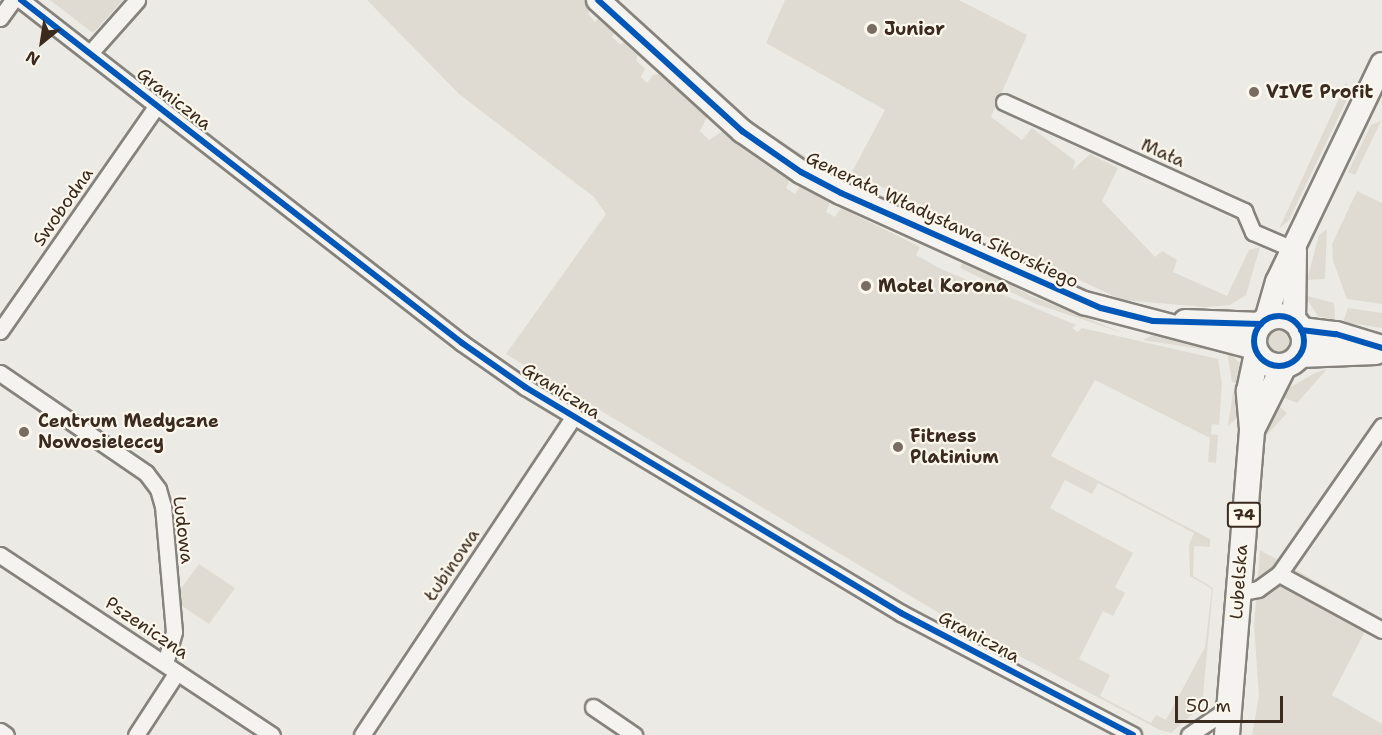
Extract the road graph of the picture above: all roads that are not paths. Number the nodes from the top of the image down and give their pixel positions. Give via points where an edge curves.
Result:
1 (13, 0) edge
2 (21, 0) edge
3 (137, 0) edge
4 (598, 0) edge
5 (0, 18) edge
6 (90, 53) junction
7 (1382, 63) edge
8 (1004, 102) dead end
9 (157, 105) junction
10 (1294, 250) junction
11 (1153, 321) junction
12 (1263, 322) junction
13 (1298, 326) junction
14 (0, 331) edge
15 (1382, 350) edge
16 (1256, 351) junction
17 (1292, 361) junction
18 (0, 373) edge
19 (573, 417) junction
20 (1382, 426) edge
21 (1252, 429) junction
22 (0, 555) edge
23 (1279, 574) junction
24 (1238, 593) junction
25 (1382, 630) edge
26 (171, 668) junction
27 (593, 707) dead end
28 (1229, 708) junction
29 (0, 731) edge
30 (6, 735) edge
31 (136, 735) edge
32 (272, 735) edge
33 (362, 735) edge
34 (634, 735) edge
35 (1133, 735) edge
36 (1189, 735) edge
37 (1227, 735) edge

1 - 5 street
2 - 6 street, Graniczna
3 - 6 street
4 - 11 street, Generała Władysława Sikorskiego via 733,124 801,172 1056,292
6 - 9 street, Graniczna
7 - 10 street
8 - 10 street, Mała via 1244,211 1253,232
9 - 14 street, Swobodna
9 - 19 street, Graniczna via 462,343
10 - 12 street
10 - 13 street
11 - 12 street
11 - 16 street
12 - 13 main road via 1279,316
12 - 16 main road, 74 via 1254,337
13 - 15 main road
13 - 17 main road, 74 via 1304,345
15 - 17 main road
16 - 17 main road via 1269,364
16 - 21 main road, Lubelska / 74 via 1249,391
17 - 21 main road, Lubelska / 74
18 - 26 street, Ludowa via 147,473 158,489 163,506 174,632
19 - 33 street, Łubinowa
19 - 35 street, Graniczna via 892,608
20 - 23 street
21 - 24 main road, Lubelska / 74
22 - 26 street, Pszeniczna
23 - 24 street via 1258,589
23 - 25 street
24 - 28 main road, Lubelska / 74
26 - 31 street, Ludowa
26 - 32 street, Pszeniczna
27 - 34 street
28 - 36 street
28 - 37 main road, Lubelska / 74
29 - 30 street

